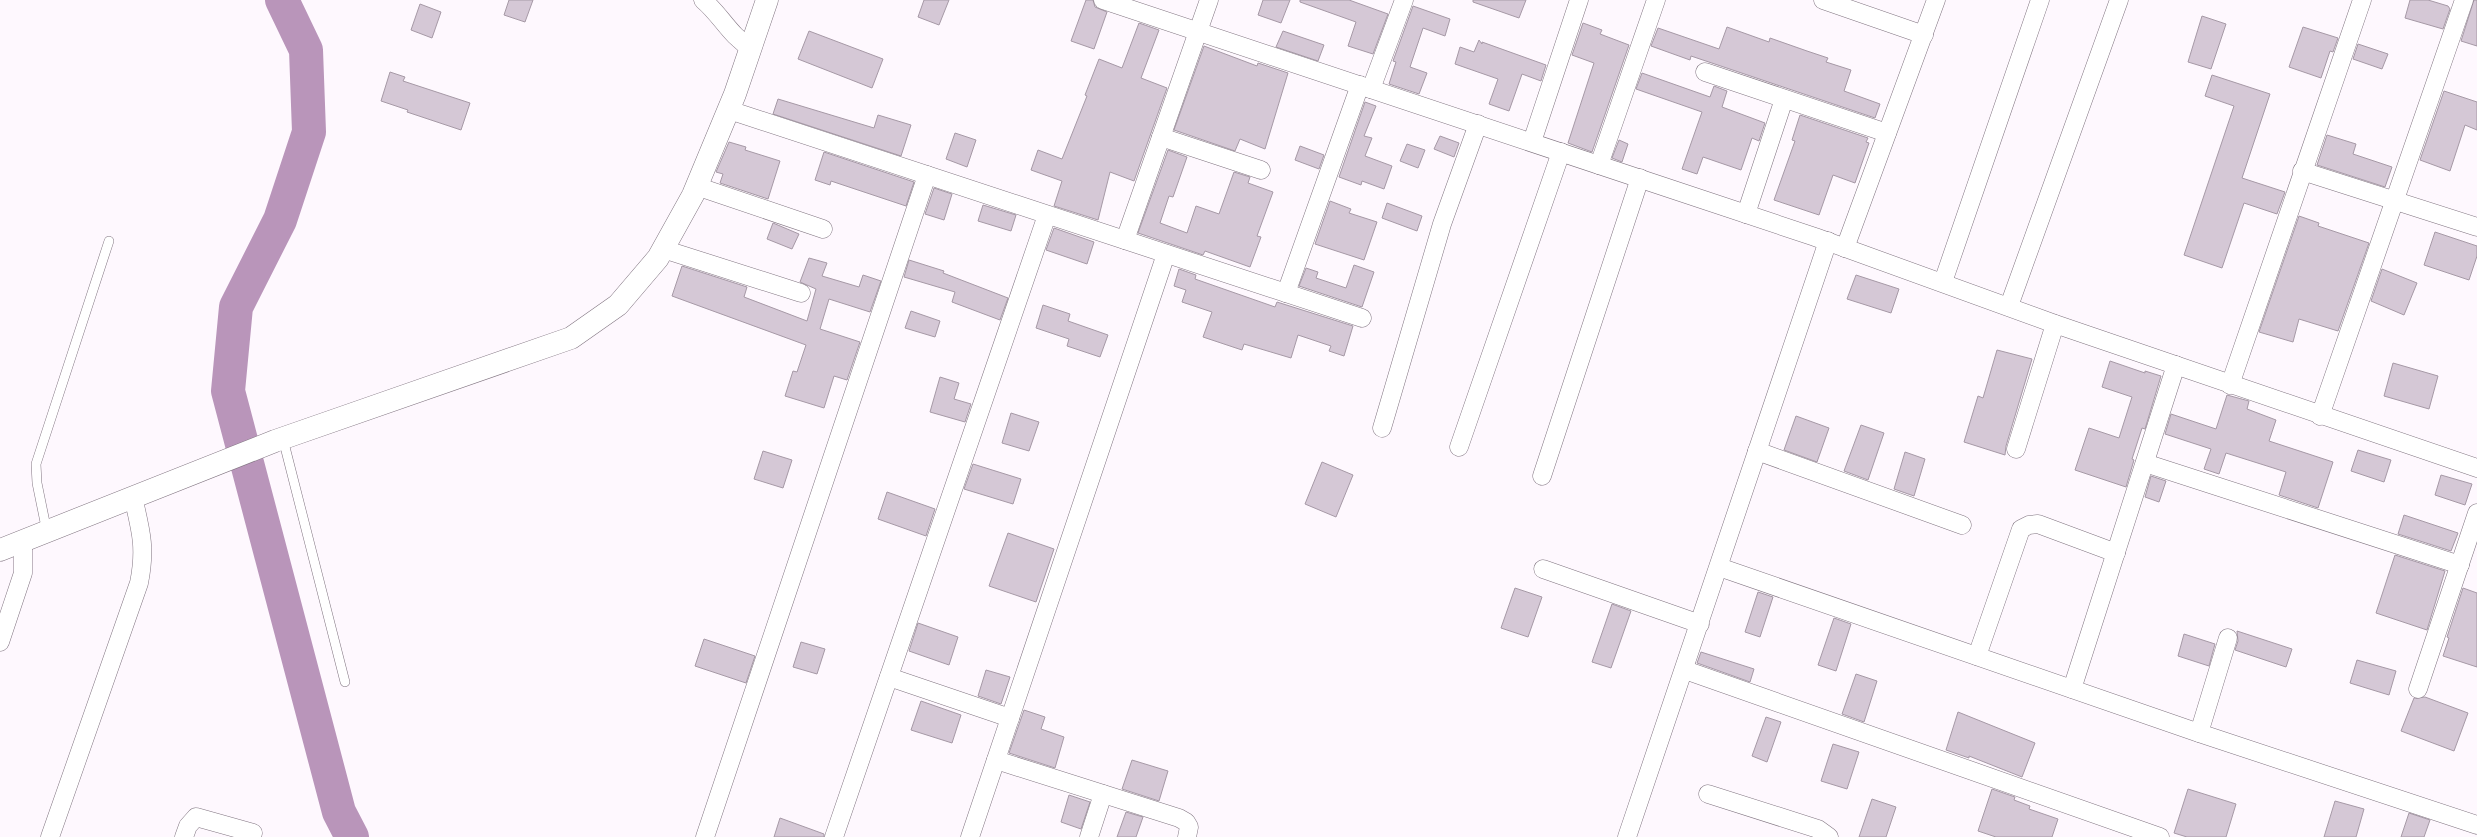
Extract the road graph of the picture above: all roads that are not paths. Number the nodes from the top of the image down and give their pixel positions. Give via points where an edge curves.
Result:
1 (704, 0) edge
2 (767, 0) edge
3 (1103, 0) edge
4 (1209, 0) edge
5 (1404, 0) edge
6 (1579, 0) edge
7 (1656, 0) edge
8 (1824, 0) edge
9 (1936, 0) edge
10 (2040, 0) edge
11 (2118, 0) edge
12 (2362, 0) edge
13 (2464, 0) edge
14 (1854, 5) edge
15 (1198, 31) junction
16 (1924, 35) junction
17 (751, 48) junction
18 (1705, 72) dead end
19 (1365, 87) junction
20 (1784, 99) junction
21 (729, 110) junction
22 (1478, 124) junction
23 (1888, 134) junction
24 (1161, 137) junction
25 (1532, 142) junction
26 (1561, 152) junction
27 (1599, 165) junction
28 (1261, 170) dead end
29 (2302, 171) junction
30 (927, 175) junction
31 (1640, 178) junction
32 (696, 186) junction
33 (2394, 200) junction
34 (1746, 214) junction
35 (1048, 215) junction
36 (2477, 227) edge
37 (822, 229) dead end
38 (1125, 240) junction
39 (109, 241) dead end
40 (1828, 241) junction
41 (1845, 248) junction
42 (663, 249) junction
43 (1166, 254) junction
44 (1943, 282) junction
45 (801, 293) dead end
46 (1286, 293) junction
47 (2009, 306) junction
48 (1362, 318) dead end
49 (2055, 324) junction
50 (2176, 365) junction
51 (2230, 385) junction
52 (2320, 416) junction
53 (1382, 428) dead end
54 (279, 440) junction
55 (1459, 446) dead end
56 (2016, 449) dead end
57 (1757, 451) junction
58 (2145, 463) junction
59 (2477, 468) edge
60 (1542, 476) dead end
61 (133, 497) junction
62 (2477, 513) edge
63 (1962, 525) dead end
64 (47, 532) junction
65 (23, 541) junction
66 (0, 550) edge
67 (2116, 552) junction
68 (2460, 565) junction
69 (1719, 567) junction
70 (1543, 569) dead end
71 (1700, 624) junction
72 (2228, 638) dead end
73 (0, 642) edge
74 (1977, 656) junction
75 (1685, 670) junction
76 (889, 677) junction
77 (345, 682) dead end
78 (2072, 689) junction
79 (2418, 689) dead end
80 (1010, 718) junction
81 (2199, 733) junction
82 (996, 760) junction
83 (1103, 794) junction
84 (1708, 794) dead end
85 (2477, 825) edge
86 (2477, 830) edge
87 (2119, 831) edge
88 (253, 834) dead end
89 (50, 837) edge
90 (184, 837) edge
91 (705, 837) edge
92 (834, 837) edge
93 (970, 837) edge
94 (1088, 837) edge
95 (1187, 837) edge
96 (1627, 837) edge
97 (1829, 837) edge
98 (2160, 837) edge
99 (2474, 837) edge

1 - 17 street via 738,41
2 - 17 street
3 - 15 street
4 - 15 street
5 - 19 street
6 - 25 street
7 - 27 street
8 - 14 street
9 - 16 street
10 - 44 street
11 - 47 street
12 - 29 street
13 - 33 street
14 - 16 street
15 - 19 street
15 - 24 street
16 - 23 street
17 - 21 street
18 - 20 street
19 - 22 street
19 - 46 street
20 - 23 street
20 - 34 street
21 - 30 street
21 - 32 street
22 - 25 street
22 - 53 street via 1442,224
23 - 41 street
24 - 28 street
24 - 38 street
25 - 26 street
26 - 27 street
26 - 55 street
27 - 31 street
29 - 33 street
29 - 51 street
30 - 35 street
30 - 91 street via 789,580
31 - 34 street
31 - 60 street
32 - 37 street
32 - 42 street
33 - 36 street
33 - 52 street
34 - 40 street
35 - 38 street
35 - 76 street
38 - 43 street
39 - 64 lane via 36,464 37,483
40 - 41 street
40 - 57 street
41 - 44 street
42 - 45 street
42 - 54 street via 618,305 571,338
43 - 46 street
43 - 80 street
44 - 47 street
46 - 48 street
47 - 49 street
49 - 50 street
49 - 56 street
50 - 51 street
50 - 58 street
51 - 52 street
52 - 59 street
54 - 61 street
54 - 77 lane
57 - 63 street
57 - 69 street
58 - 67 street
58 - 68 street
61 - 64 street
61 - 89 street via 143,541 144,560 139,583
62 - 68 street
64 - 65 street
65 - 66 street
65 - 73 street via 23,572
67 - 74 street via 2038,524 2021,529
67 - 78 street
68 - 79 street
69 - 71 street
69 - 74 street
70 - 71 street
71 - 75 street
72 - 81 street
74 - 78 street
75 - 87 street
75 - 96 street
76 - 80 street
76 - 92 street
78 - 81 street
80 - 82 street
81 - 85 street
82 - 83 street
82 - 93 street
83 - 94 street
83 - 95 street via 1186,822 1189,827
84 - 97 street via 1818,829
86 - 99 street
87 - 98 street
88 - 90 street via 196,817 188,826

